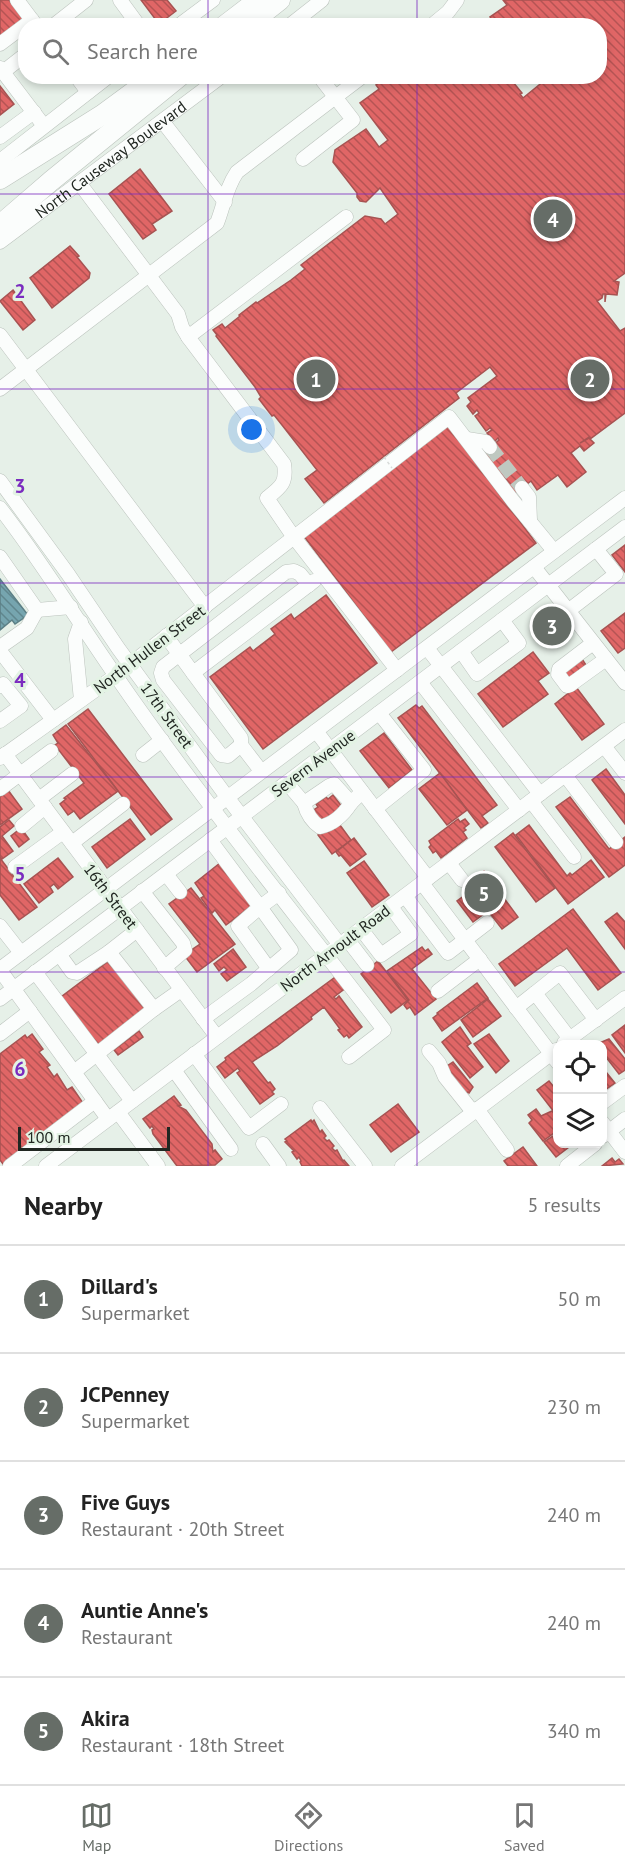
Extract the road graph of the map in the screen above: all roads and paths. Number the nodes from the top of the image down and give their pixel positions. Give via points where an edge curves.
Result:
1 (17, 0) edge
2 (86, 0) edge
3 (120, 0) edge
4 (213, 0) edge
5 (322, 0) edge
6 (457, 0) edge
7 (269, 3) edge
8 (30, 18) edge
9 (63, 18) edge
10 (133, 18) edge
11 (189, 18) edge
12 (240, 18) edge
13 (255, 18) edge
14 (299, 18) edge
15 (441, 18) edge
16 (18, 33) edge
17 (0, 44) edge
18 (18, 59) edge
19 (2, 70) edge
20 (82, 84) edge
21 (98, 84) edge
22 (145, 84) edge
23 (170, 84) edge
24 (212, 84) edge
25 (325, 84) edge
26 (353, 84) edge
27 (88, 92) junction
28 (335, 98) junction
29 (34, 112) junction
30 (163, 122) junction
31 (44, 126) junction
32 (0, 137) edge
33 (303, 159) dead end
34 (0, 161) edge
35 (0, 179) edge
36 (80, 184) junction
37 (225, 202) junction
38 (346, 217) dead end
39 (0, 225) edge
40 (0, 242) edge
41 (149, 276) junction
42 (0, 335) edge
43 (188, 337) junction
44 (26, 369) junction
45 (0, 389) edge
46 (461, 435) junction
47 (490, 447) tunnel mouth
48 (384, 458) dead end
49 (392, 468) dead end
50 (0, 481) edge
51 (522, 488) tunnel mouth
52 (625, 498) edge
53 (0, 508) edge
54 (527, 522) junction
55 (625, 527) edge
56 (293, 536) junction
57 (596, 549) junction
58 (554, 551) junction
59 (0, 557) edge
60 (534, 567) junction
61 (323, 570) junction
62 (309, 585) junction
63 (548, 585) junction
64 (71, 607) junction
65 (205, 607) junction
66 (37, 610) junction
67 (568, 611) junction
68 (502, 620) junction
69 (81, 622) junction
70 (166, 636) junction
71 (593, 643) junction
72 (427, 648) junction
73 (0, 649) edge
74 (461, 651) junction
75 (180, 655) junction
76 (606, 659) junction
77 (129, 664) junction
78 (441, 666) junction
79 (397, 670) junction
80 (193, 673) junction
81 (115, 676) junction
82 (623, 676) edge
83 (420, 682) junction
84 (1, 683) edge
85 (81, 700) junction
86 (379, 712) junction
87 (52, 720) junction
88 (0, 722) edge
89 (316, 731) junction
90 (623, 732) edge
91 (162, 740) junction
92 (241, 746) junction
93 (604, 746) junction
94 (330, 750) junction
95 (51, 752) dead end
96 (143, 754) dead end
97 (3, 756) edge
98 (624, 768) edge
99 (261, 771) junction
100 (20, 774) junction
101 (72, 774) dead end
102 (565, 776) junction
103 (286, 783) junction
104 (0, 789) edge
105 (362, 792) junction
106 (227, 797) junction
107 (536, 797) junction
108 (42, 803) junction
109 (304, 803) junction
110 (351, 803) junction
111 (123, 804) dead end
112 (212, 809) junction
113 (375, 809) junction
114 (519, 810) junction
115 (186, 811) dead end
116 (242, 816) junction
117 (195, 822) junction
118 (22, 826) dead end
119 (228, 827) junction
120 (63, 832) junction
121 (210, 840) junction
122 (616, 842) dead end
123 (72, 843) junction
124 (574, 858) dead end
125 (449, 863) junction
126 (15, 867) dead end
127 (166, 874) junction
128 (462, 880) dead end
129 (425, 881) junction
130 (106, 889) junction
131 (142, 891) junction
132 (180, 892) dead end
133 (279, 893) junction
134 (405, 896) junction
135 (260, 906) junction
136 (391, 907) junction
137 (120, 908) junction
138 (487, 922) dead end
139 (0, 926) edge
140 (361, 929) junction
141 (137, 930) junction
142 (465, 939) junction
143 (344, 942) junction
144 (109, 952) junction
145 (21, 953) junction
146 (59, 954) junction
147 (327, 955) junction
148 (480, 959) junction
149 (367, 965) dead end
150 (164, 968) junction
151 (269, 969) junction
152 (0, 970) edge
153 (35, 972) junction
154 (14, 988) junction
155 (181, 990) junction
156 (438, 991) dead end
157 (535, 993) junction
158 (625, 998) edge
159 (0, 999) edge
160 (516, 1008) junction
161 (154, 1009) junction
162 (30, 1011) junction
163 (203, 1019) junction
164 (596, 1020) junction
165 (0, 1034) edge
166 (217, 1038) junction
167 (566, 1040) edge
168 (570, 1040) edge
169 (429, 1051) dead end
170 (553, 1053) edge
171 (97, 1054) junction
172 (194, 1054) junction
173 (553, 1056) edge
174 (349, 1057) dead end
175 (174, 1070) junction
176 (74, 1072) junction
177 (625, 1086) edge
178 (607, 1100) edge
179 (95, 1101) junction
180 (132, 1101) junction
181 (281, 1104) dead end
182 (320, 1108) dead end
183 (475, 1111) junction
184 (113, 1115) junction
185 (625, 1119) edge
186 (607, 1129) edge
187 (607, 1132) edge
188 (263, 1144) dead end
189 (588, 1148) edge
190 (231, 1149) dead end
191 (507, 1150) dead end
192 (625, 1152) edge
193 (10, 1166) edge
194 (46, 1166) edge
195 (158, 1166) edge
196 (279, 1166) edge
197 (365, 1166) edge
198 (402, 1166) edge
199 (567, 1166) edge

1 - 8 street
2 - 9 street
3 - 10 street
4 - 11 street
5 - 14 street
6 - 15 street
7 - 12 highway
7 - 13 highway
16 - 17 street
18 - 19 street
19 - 29 street
20 - 27 street
21 - 27 street
22 - 35 highway
23 - 39 highway, North Causeway Boulevard
24 - 30 street, North Causeway Boulevard
25 - 28 street
26 - 28 street
27 - 31 street
28 - 33 street via 353,120
28 - 37 street via 237,172
29 - 31 street
29 - 32 street
30 - 36 street, North Causeway Boulevard
30 - 37 street
31 - 34 street
36 - 40 street, North Causeway Boulevard
36 - 41 street
37 - 41 street via 217,223
38 - 43 street
41 - 43 street via 178,314
41 - 44 street
42 - 44 street
43 - 56 street via 284,464 286,477 267,498
44 - 45 street
44 - 65 street
46 - 47 street via 486,442
46 - 54 street
46 - 56 street, North Hullen Street via 449,417
48 - 49 path, bridge
50 - 77 street, 17th Street
51 - 54 street via 529,497
52 - 58 street, Severn Avenue
53 - 64 street, 17th Street
54 - 58 street
55 - 57 street, Severn Avenue
56 - 61 street
56 - 65 street, North Hullen Street
57 - 63 street, Severn Avenue
57 - 67 street via 616,574
58 - 60 street, Severn Avenue
59 - 66 street
60 - 63 street
60 - 72 street, Severn Avenue
61 - 62 street
61 - 79 street
62 - 75 street via 300,574 286,572
62 - 80 street
63 - 67 street
63 - 68 street, Severn Avenue
64 - 66 street
64 - 69 street, 17th Street
65 - 70 street, North Hullen Street
66 - 73 street via 27,628
67 - 71 street
68 - 74 street, Severn Avenue
68 - 74 street via 519,643 477,674
69 - 81 street, 17th Street
69 - 85 street via 75,639
70 - 75 street
70 - 77 street, North Hullen Street
71 - 76 street
71 - 76 street via 559,669 562,680 570,686
72 - 78 street
72 - 79 street, Severn Avenue
73 - 87 street
74 - 78 street, Severn Avenue
75 - 80 street
75 - 92 street via 163,667 163,680 221,755 228,756
76 - 82 street
77 - 81 street, North Hullen Street
77 - 106 street, 17th Street
78 - 83 street, Severn Avenue
78 - 107 street
79 - 89 street, Severn Avenue
80 - 92 street via 241,738
81 - 85 street, North Hullen Street via 97,695
81 - 91 street, 17th Street
83 - 86 street, Severn Avenue
83 - 114 street
84 - 88 street via 21,706
85 - 87 street, North Hullen Street
86 - 94 street, Severn Avenue
86 - 113 street via 424,770
87 - 97 street, North Hullen Street
89 - 94 street
89 - 99 street, Severn Avenue
90 - 93 street, North Arnoult Road
91 - 96 street
91 - 112 street, 17th Street
92 - 99 street
93 - 98 street
93 - 102 street, North Arnoult Road
94 - 103 street, Severn Avenue
94 - 105 street
95 - 100 street
97 - 100 street, 16th Street
99 - 106 street, Severn Avenue
100 - 104 street
100 - 108 street, 16th Street
101 - 108 street
102 - 107 street, North Arnoult Road
102 - 122 street
103 - 109 street
103 - 116 street, Severn Avenue
105 - 110 street
105 - 113 street
106 - 112 street, Severn Avenue
106 - 116 street, 17th Street
107 - 114 street, North Arnoult Road
107 - 124 street
108 - 118 street
108 - 120 street, 16th Street
109 - 110 street via 334,784
109 - 110 street via 307,814 320,827 346,812
111 - 123 street
112 - 117 street, Severn Avenue
112 - 119 street, 17th Street
113 - 129 street
114 - 125 street, North Arnoult Road
115 - 117 street
116 - 119 street, Severn Avenue
116 - 143 street, 17th Street
117 - 130 street, Severn Avenue
119 - 121 street, Severn Avenue
119 - 133 street, 17th Street
120 - 123 street, 16th Street
120 - 126 street
121 - 127 street, Severn Avenue
121 - 135 street
123 - 130 street, 16th Street
125 - 128 street
125 - 129 street, North Arnoult Road
127 - 131 street, Severn Avenue
127 - 132 street
129 - 134 street, North Arnoult Road
129 - 142 street
130 - 137 street, 16th Street
130 - 145 street, Severn Avenue
131 - 137 street, Severn Avenue
131 - 150 street via 183,943 185,950
133 - 135 street
133 - 147 street, 17th Street
134 - 136 street, North Arnoult Road
134 - 142 street via 448,953
135 - 151 street via 238,926
135 - 151 street via 291,950
136 - 140 street, North Arnoult Road
136 - 140 street via 411,934 381,956
137 - 141 street, 16th Street
137 - 146 street, Severn Avenue
138 - 142 street
139 - 145 street
140 - 143 street, North Arnoult Road
141 - 144 street
141 - 150 street, 16th Street
142 - 148 street
143 - 147 street, North Arnoult Road
143 - 149 street, 17th Street
144 - 146 street via 77,973
144 - 161 street
145 - 152 street, Severn Avenue
146 - 153 street, Severn Avenue
147 - 166 street, North Arnoult Road
147 - 174 street, 17th Street via 384,1030
148 - 156 street
148 - 160 street
150 - 155 street, 16th Street
151 - 163 street
152 - 154 street
153 - 154 street, Severn Avenue
153 - 171 street
154 - 159 street, Severn Avenue
154 - 162 street
155 - 161 street
155 - 163 street, 16th Street
157 - 160 street
157 - 164 street via 560,973
157 - 167 street
158 - 164 street
160 - 170 street
161 - 171 street
162 - 165 street
162 - 176 street
163 - 166 street, 16th Street
164 - 168 street
166 - 172 street, North Arnoult Road
169 - 183 street via 445,1077
171 - 176 street
171 - 180 street
172 - 175 street, North Arnoult Road
172 - 181 street via 249,1128
173 - 183 street
175 - 180 street, North Arnoult Road
175 - 190 street
176 - 179 street
177 - 178 street
179 - 184 street
179 - 193 street
180 - 184 street, North Arnoult Road
182 - 197 street
183 - 191 street
183 - 198 street
184 - 194 street, North Arnoult Road
184 - 195 street
185 - 186 street
187 - 192 street
188 - 196 street
189 - 199 street

